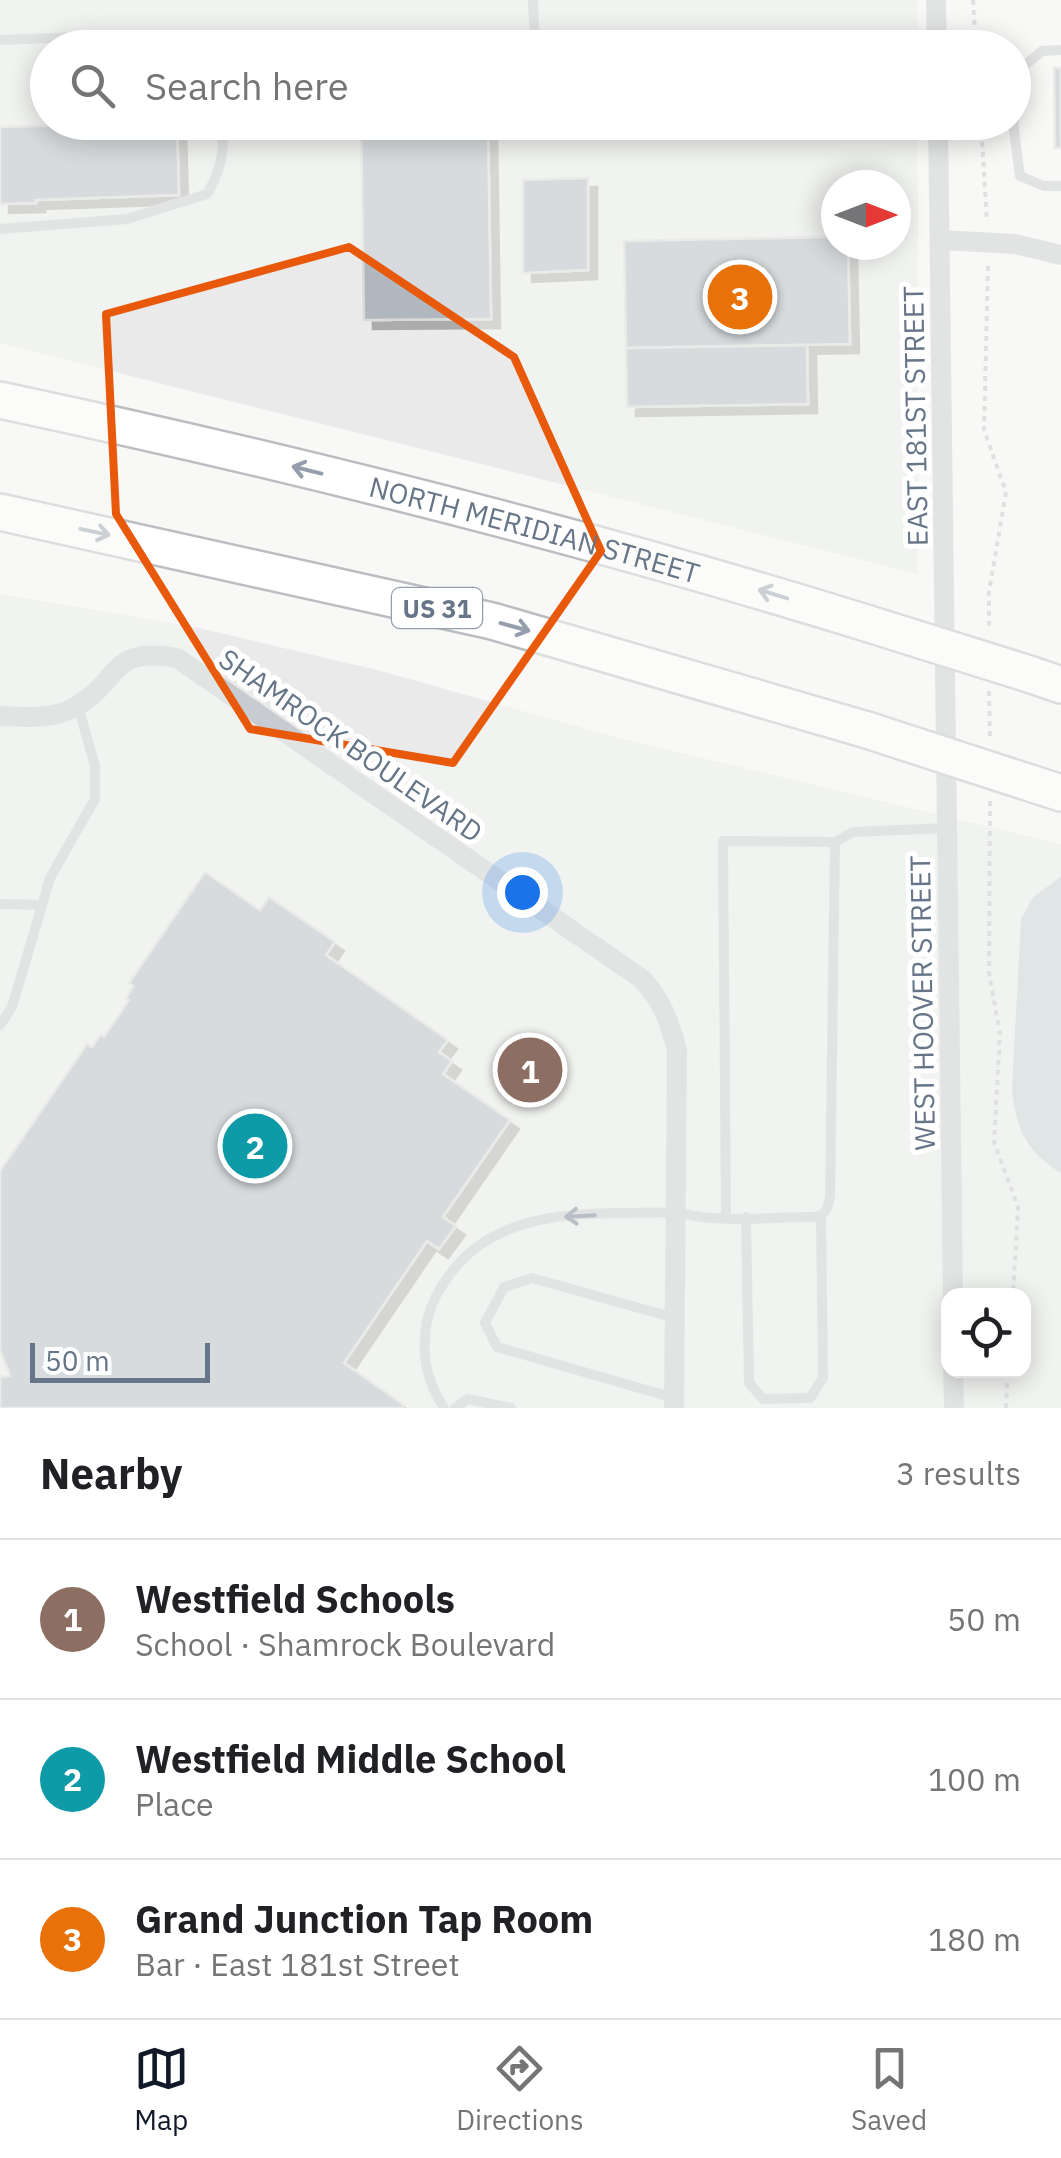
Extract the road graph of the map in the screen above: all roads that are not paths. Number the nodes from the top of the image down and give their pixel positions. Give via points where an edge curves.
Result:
1 (534, 0) edge
2 (936, 0) edge
3 (534, 30) edge
4 (937, 30) edge
5 (30, 38) edge
6 (0, 40) edge
7 (1061, 50) edge
8 (1031, 60) edge
9 (222, 140) edge
10 (938, 140) edge
11 (1015, 140) edge
12 (1061, 186) edge
13 (0, 229) edge
14 (940, 240) junction
15 (1061, 255) edge
16 (0, 400) edge
17 (0, 512) edge
18 (1045, 680) edge
19 (78, 706) junction
20 (946, 709) joint
21 (0, 716) edge
22 (1046, 788) edge
23 (948, 828) junction
24 (834, 842) junction
25 (0, 904) edge
26 (40, 906) junction
27 (6, 1007) edge
28 (0, 1025) edge
29 (677, 1212) junction
30 (726, 1217) junction
31 (746, 1217) junction
32 (821, 1217) junction
33 (952, 1288) edge
34 (676, 1318) junction
35 (953, 1378) edge
36 (674, 1403) edge
37 (444, 1408) edge
38 (454, 1408) edge
39 (512, 1408) edge
40 (954, 1408) edge

1 - 3 lane
2 - 4 street
5 - 6 lane
7 - 8 lane via 1042,51
9 - 13 lane via 220,172 206,194 128,219
10 - 14 street, EAST 181ST STREET
11 - 12 lane via 1020,176
14 - 15 street via 1015,244
14 - 20 street, EAST 181ST STREET
18 -> 16 highway, NORTH MERIDIAN STREET, bridge via 668,563 162,434
17 -> 22 highway, US 31, bridge via 492,620
19 - 21 street via 57,715
19 - 26 lane via 96,766 95,800
19 - 29 street, SHAMROCK BOULEVARD via 122,664 138,657 177,658 642,980 671,1023 677,1051
20 - 23 street, WEST HOOVER STREET
23 - 24 lane via 853,832
23 - 33 street, WEST HOOVER STREET
24 - 30 lane via 724,841
24 - 32 lane via 830,1197
25 - 26 lane
26 - 27 lane
27 - 28 lane
29 - 30 lane
29 - 34 street, SHAMROCK BOULEVARD
29 -> 37 lane via 551,1218 502,1229 478,1243 444,1279 430,1307 423,1344 429,1385
30 - 31 lane
31 - 32 lane
31 - 32 lane via 749,1382 764,1399 810,1398 822,1378
34 - 36 street, SHAMROCK BOULEVARD
34 - 36 lane via 532,1278 504,1287 484,1323 496,1346
35 - 40 street
38 - 39 lane via 468,1399

